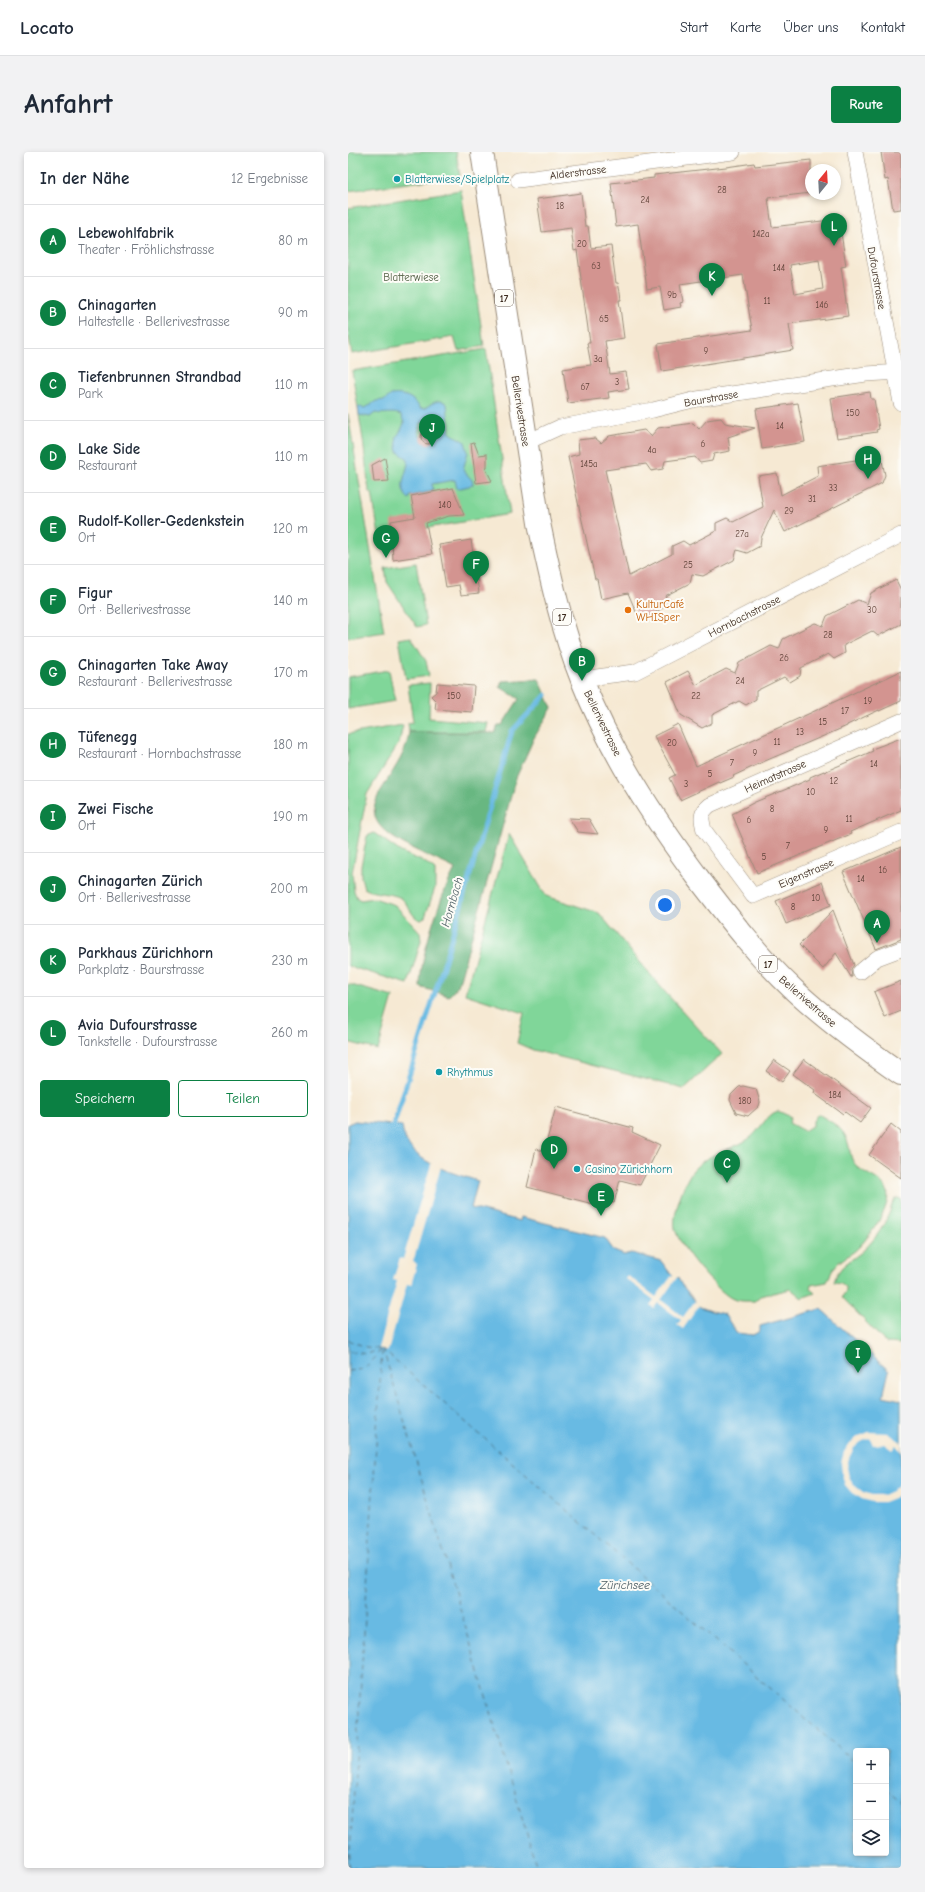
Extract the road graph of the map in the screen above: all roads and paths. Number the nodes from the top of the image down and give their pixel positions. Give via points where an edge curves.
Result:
1 (482, 152) edge
2 (733, 152) edge
3 (854, 152) edge
4 (680, 155) edge
5 (518, 180) dead end
6 (898, 372) edge
7 (901, 403) edge
8 (525, 443) junction
9 (901, 535) edge
10 (581, 679) junction
11 (901, 721) edge
12 (901, 832) edge
13 (725, 860) joint
14 (901, 949) edge
15 (860, 972) dead end
16 (901, 1074) edge

1 - 8 main road, Bellerivestrasse / 17
2 - 4 street, Alderstrasse
3 - 6 street, Dufourstrasse
4 - 5 street, Alderstrasse
6 - 7 street, Dufourstrasse
6 - 8 street, Baurstrasse via 866,374 697,400 560,427
8 - 10 main road, Bellerivestrasse / 17 via 551,578
9 - 10 street, Hornbachstrasse via 635,672
10 - 16 main road, Bellerivestrasse / 17 via 601,724 643,800 735,926 774,971 803,998
11 - 13 street, Heimatstrasse via 710,804 703,810 701,817 704,830
12 - 13 street, Eigenstrasse via 753,896
14 - 15 street via 877,958

